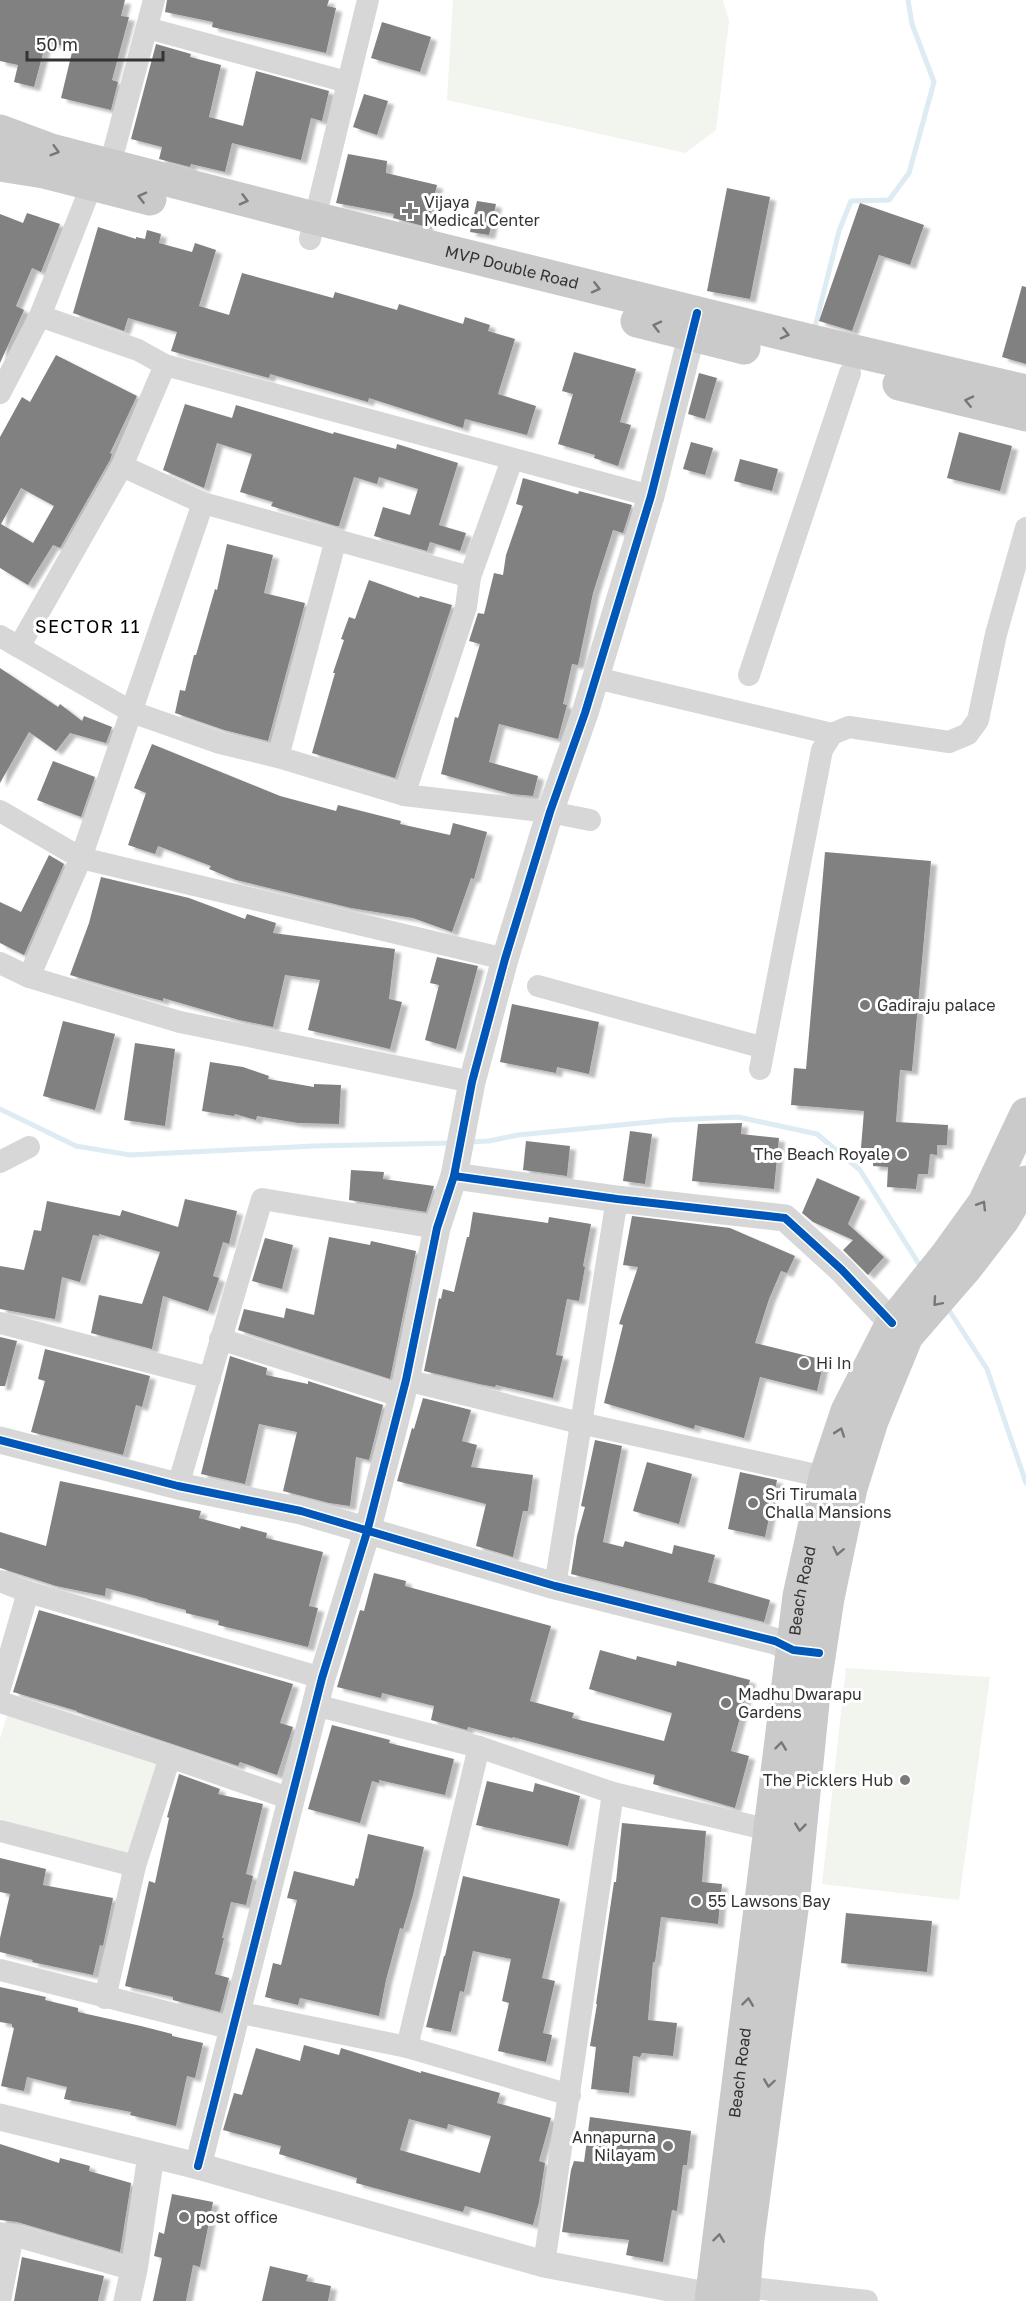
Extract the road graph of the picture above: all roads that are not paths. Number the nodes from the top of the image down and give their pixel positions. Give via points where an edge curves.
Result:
1 (154, 0) edge
2 (368, 0) edge
3 (147, 28) junction
4 (347, 82) junction
5 (0, 131) edge
6 (0, 165) edge
7 (101, 175) junction
8 (312, 229) junction
9 (40, 316) junction
10 (694, 324) junction
11 (165, 365) junction
12 (850, 373) junction
13 (1026, 391) edge
14 (0, 393) edge
15 (1026, 414) edge
16 (512, 460) junction
17 (122, 466) junction
18 (651, 496) junction
19 (203, 503) junction
20 (1026, 528) edge
21 (336, 539) junction
22 (471, 577) junction
23 (10, 641) edge
24 (749, 675) dead end
25 (596, 678) junction
26 (132, 712) junction
27 (832, 734) junction
28 (278, 757) junction
29 (404, 795) junction
30 (0, 811) edge
31 (550, 812) junction
32 (590, 820) dead end
33 (81, 858) junction
34 (505, 959) junction
35 (0, 963) edge
36 (29, 976) junction
37 (538, 986) dead end
38 (470, 1091) junction
39 (1026, 1114) edge
40 (29, 1147) dead end
41 (0, 1162) edge
42 (457, 1166) junction
43 (1018, 1173) edge
44 (618, 1199) junction
45 (437, 1228) junction
46 (0, 1323) edge
47 (900, 1329) junction
48 (220, 1339) junction
49 (210, 1378) junction
50 (403, 1388) junction
51 (580, 1423) junction
52 (0, 1440) edge
53 (825, 1477) junction
54 (178, 1486) junction
55 (367, 1532) junction
56 (0, 1581) edge
57 (555, 1586) junction
58 (27, 1593) junction
59 (806, 1651) junction
60 (322, 1677) junction
61 (0, 1688) edge
62 (0, 1702) edge
63 (315, 1705) junction
64 (479, 1747) junction
65 (170, 1757) junction
66 (613, 1793) junction
67 (291, 1799) junction
68 (770, 1830) junction
69 (0, 1831) edge
70 (135, 1866) junction
71 (0, 1970) edge
72 (105, 1998) junction
73 (235, 2020) junction
74 (407, 2047) junction
75 (570, 2094) junction
76 (0, 2117) edge
77 (151, 2155) junction
78 (198, 2166) junction
79 (6, 2234) edge
80 (544, 2264) junction
81 (134, 2270) junction
82 (730, 2297) edge
83 (0, 2301) edge
84 (127, 2301) edge
85 (867, 2301) edge

1 - 3 street
2 - 4 street
3 - 4 street
3 - 7 street
4 - 8 street
5 -> 7 main road, MVP Double Road
6 - 7 main road, MVP Double Road
7 - 8 main road, MVP Double Road
7 - 9 street
8 - 10 main road, MVP Double Road
9 - 11 street via 138,350
9 - 14 street
10 - 12 main road, MVP Double Road
10 -> 13 main road, MVP Double Road
10 - 18 street
11 - 16 street
11 - 17 street
15 -> 12 main road, MVP Double Road
12 - 24 street
16 - 18 street
16 - 22 street
17 - 19 street
17 - 23 street
18 - 25 street
19 - 21 street
19 - 26 street
20 - 27 street via 996,634 978,720 968,734 949,742 849,727
21 - 22 street
21 - 28 street
22 - 29 street via 466,607
23 - 26 street
25 - 27 street
25 - 31 street
26 - 28 street via 220,743
26 - 33 street
27 - 37 street via 822,750 762,1059
28 - 29 street
29 - 31 street
30 - 33 street
31 - 32 street
31 - 34 street
33 - 34 street
33 - 36 street
34 - 38 street
35 - 36 street
36 - 38 street via 180,1022
38 - 42 street
39 - 43 main road, Beach Road
40 - 41 street
42 - 44 street
42 - 45 street
43 - 47 main road, Beach Road via 984,1203 957,1261
44 - 47 street via 784,1218
44 - 51 street
45 - 48 street via 262,1199
45 - 50 street
46 - 49 street
53 -> 47 main road, Beach Road via 847,1411
47 -> 59 main road, Beach Road
48 - 49 street
48 - 50 street
49 - 54 street
50 - 51 street
50 - 55 street
51 - 53 street
51 - 57 street
52 - 54 street
53 - 59 main road, Beach Road via 799,1596
54 - 55 street via 300,1511
55 - 57 street
55 - 60 street
56 - 58 street
57 - 59 street
58 - 60 street
58 - 61 street
68 -> 59 main road, Beach Road
59 -> 82 main road, Beach Road via 793,1902 748,2239
60 - 63 street
62 - 65 street
63 - 64 street
63 - 67 street
64 - 66 street
64 - 74 street
65 - 67 street
65 - 70 street
66 - 68 street
66 - 75 street
67 - 73 street
82 -> 68 main road, Beach Road
69 - 70 street
70 - 72 street
71 - 72 street
72 - 73 street
73 - 74 street
73 - 78 street
74 - 75 street
75 - 80 street
76 - 77 street
77 - 78 street
77 - 81 street
78 - 80 street
79 - 81 street
79 - 83 street
80 - 82 street
81 - 84 street
82 - 85 street

